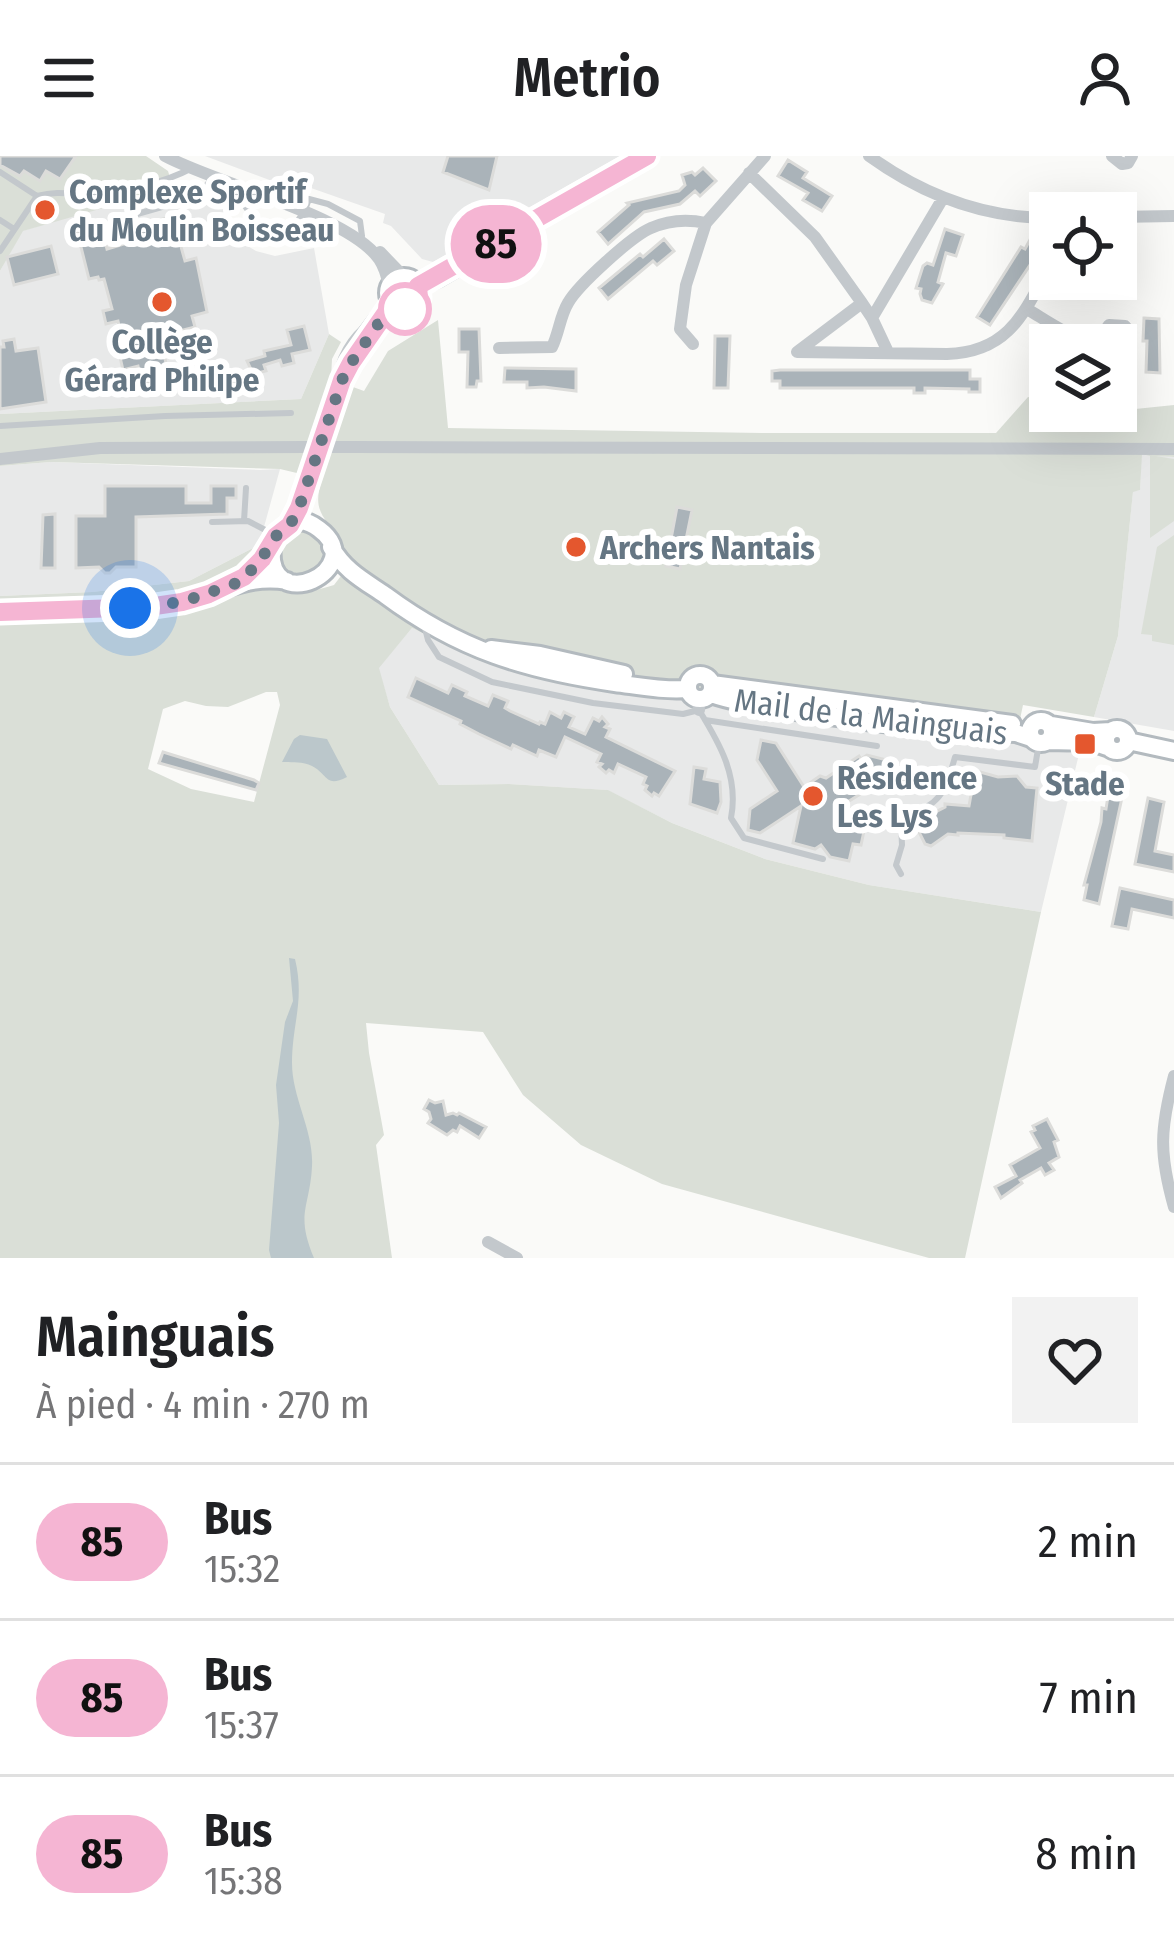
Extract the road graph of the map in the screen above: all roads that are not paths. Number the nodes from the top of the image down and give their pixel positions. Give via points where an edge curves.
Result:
1 (165, 156) edge
2 (177, 156) edge
3 (646, 156) edge
4 (766, 156) edge
5 (869, 156) edge
6 (1112, 156) edge
7 (1132, 156) edge
8 (888, 162) edge
9 (190, 169) junction
10 (0, 172) edge
11 (749, 173) junction
12 (213, 177) junction
13 (234, 185) junction
14 (37, 196) junction
15 (944, 198) junction
16 (306, 210) junction
17 (1029, 216) edge
18 (1174, 216) edge
19 (1137, 217) edge
20 (0, 220) edge
21 (109, 222) dead end
22 (706, 223) junction
23 (14, 229) junction
24 (0, 250) edge
25 (401, 288) junction
26 (1032, 300) edge
27 (862, 303) junction
28 (1027, 309) junction
29 (872, 318) junction
30 (1052, 324) edge
31 (693, 344) dead end
32 (499, 348) dead end
33 (888, 352) junction
34 (290, 413) dead end
35 (0, 426) edge
36 (1174, 448) edge
37 (0, 459) edge
38 (313, 473) junction
39 (246, 488) dead end
40 (244, 521) junction
41 (212, 522) dead end
42 (279, 535) junction
43 (327, 539) junction
44 (317, 580) junction
45 (287, 581) junction
46 (362, 582) junction
47 (237, 583) junction
48 (0, 612) edge
49 (424, 623) junction
50 (700, 697) junction
51 (1040, 735) junction
52 (877, 746) dead end
53 (1174, 751) edge
54 (823, 859) dead end
55 (901, 874) dead end
56 (1174, 1076) edge
57 (1174, 1207) edge
58 (488, 1242) dead end
59 (517, 1258) edge

1 - 9 street
2 - 16 street
3 - 25 street
4 - 11 street
5 - 8 street
6 - 7 street via 1122,164
8 - 15 street
9 - 12 street
9 - 14 lane via 98,195
10 - 14 lane
11 - 22 street
11 - 27 street via 815,237
12 - 13 street
12 - 21 lane via 197,197
13 - 16 street
13 - 16 lane via 262,225 283,230
14 - 23 lane
15 - 17 street
15 - 29 street
16 - 25 street via 369,248
16 - 25 street via 362,236
18 - 19 street
20 - 23 lane
22 - 31 street via 680,329
22 - 32 street via 649,228 580,285 552,347
23 - 24 lane
25 - 38 street via 351,363
26 - 28 street
27 - 29 street
27 - 33 street via 797,352
28 - 30 street
28 - 33 street via 1002,338 969,353
29 - 33 street
34 - 35 lane
36 - 37 street, bridge via 100,448
38 - 42 street
38 - 43 street via 313,507
39 - 40 lane
40 - 41 lane
40 - 42 lane
42 - 43 street via 310,524
42 - 45 street via 273,566
42 - 47 street
43 - 44 street via 330,566
43 - 46 street, Mail de la Mainguais
44 - 45 street
44 - 46 street
45 - 47 street
46 - 49 street, Mail de la Mainguais
47 - 48 street via 168,604
49 - 50 street, Mail de la Mainguais via 508,662
49 - 50 lane via 440,657 491,682 682,714
50 - 51 street, Mail de la Mainguais
50 - 52 lane
50 - 54 lane via 730,769 731,818 744,838
51 - 53 street, Mail de la Mainguais via 1109,739 1120,751 1128,741
51 - 55 lane via 1035,767 955,757 946,792 902,821
56 - 57 street via 1161,1136
58 - 59 street

